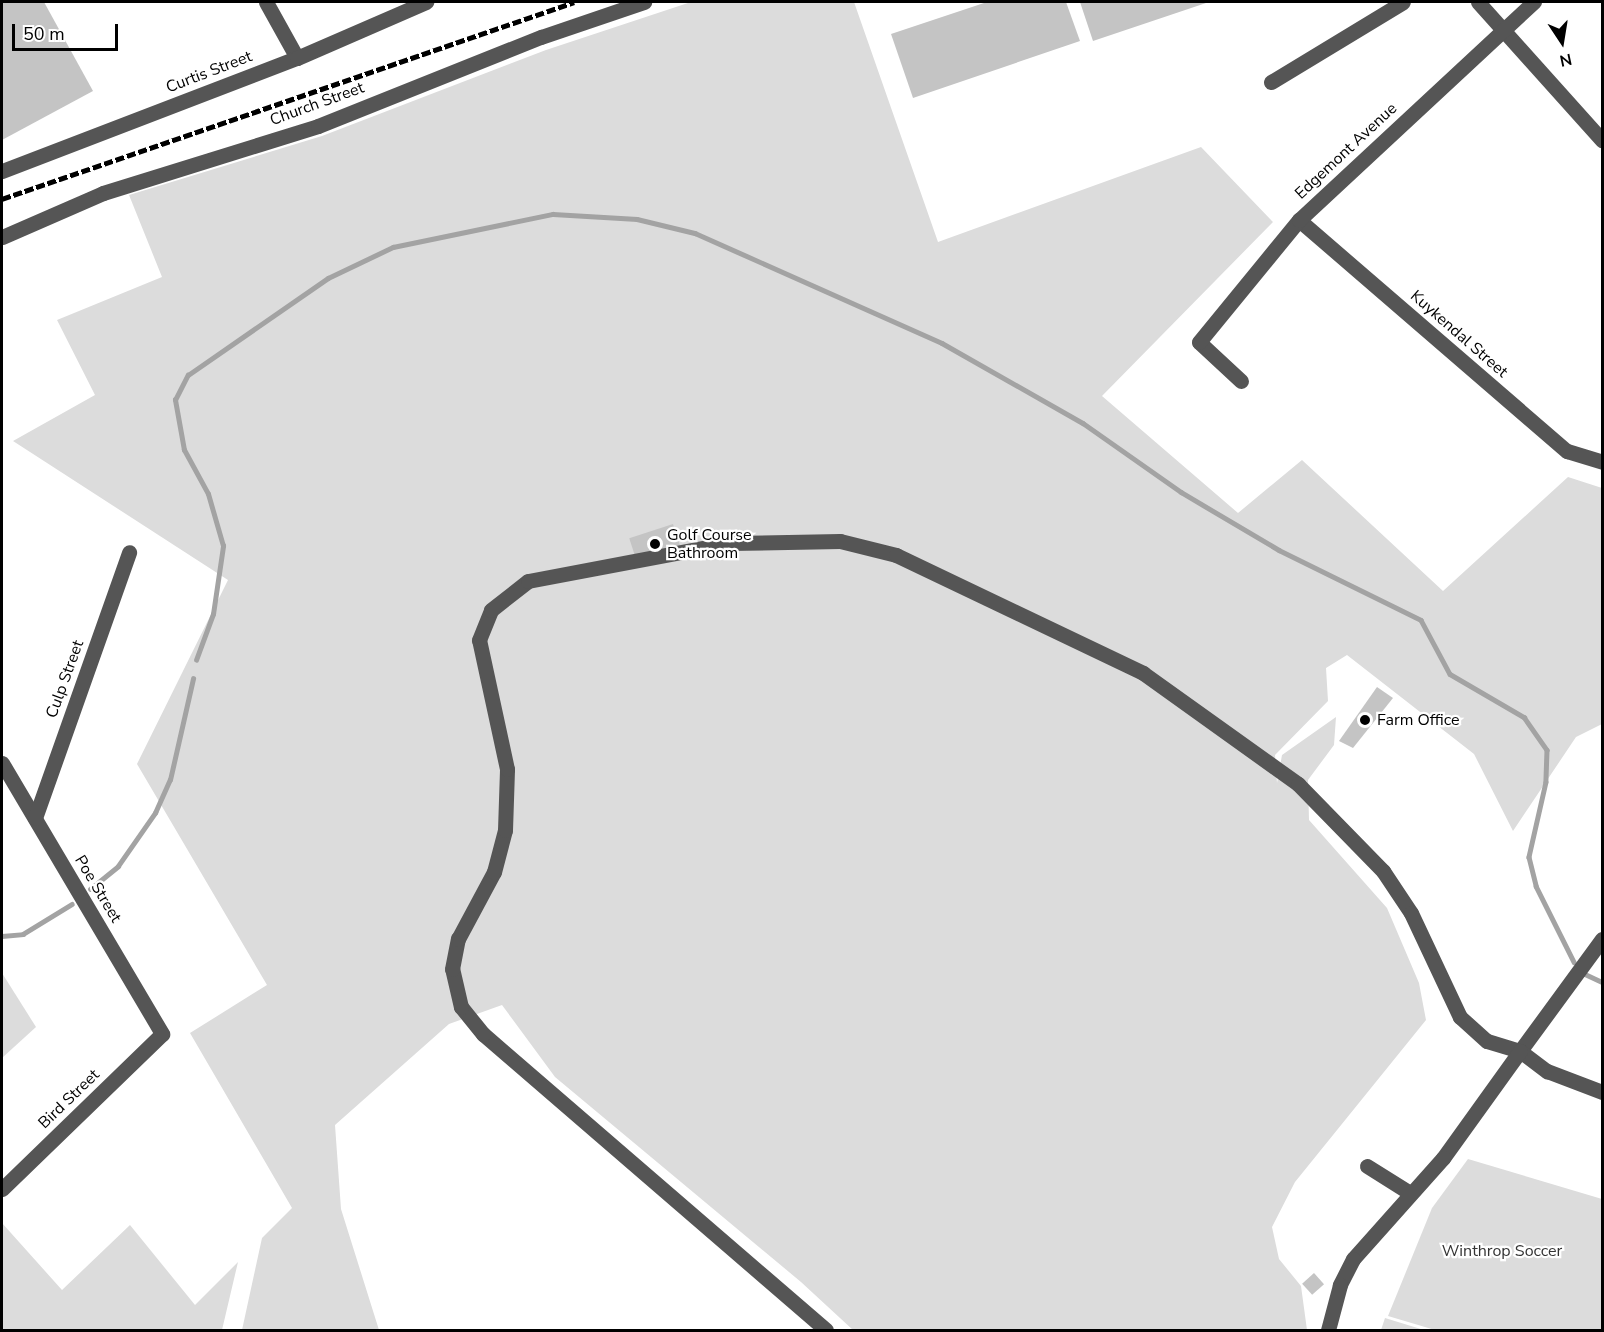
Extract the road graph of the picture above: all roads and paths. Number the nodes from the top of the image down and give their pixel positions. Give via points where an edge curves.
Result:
1 (266, 2) edge
2 (426, 2) edge
3 (644, 2) edge
4 (1403, 2) edge
5 (1478, 2) edge
6 (1534, 2) edge
7 (1503, 30) junction
8 (297, 58) junction
9 (1271, 82) dead end
10 (1602, 140) edge
11 (2, 171) edge
12 (1299, 220) junction
13 (2, 237) edge
14 (1241, 381) dead end
15 (1602, 462) edge
16 (129, 552) dead end
17 (2, 763) edge
18 (35, 818) junction
19 (1602, 939) edge
20 (162, 1034) joint
21 (1520, 1050) junction
22 (1602, 1092) edge
23 (1367, 1167) dead end
24 (2, 1190) edge
25 (1410, 1193) junction
26 (826, 1330) edge
27 (1328, 1330) edge

1 - 8 street
2 - 8 street, Curtis Street
3 - 13 street, Church Street via 541,37 318,126 103,193
4 - 9 street
5 - 7 street
6 - 7 street, Edgemont Avenue
7 - 10 street
7 - 12 street, Edgemont Avenue
8 - 11 street, Curtis Street
12 - 14 street, Edgemont Avenue via 1199,342
12 - 15 street, Kuykendal Street via 1567,451
16 - 18 street, Culp Street
17 - 18 street, Poe Street
18 - 20 street, Poe Street
19 - 21 street
20 - 24 street, Bird Street
21 - 22 street via 1547,1071
21 - 25 street via 1443,1158
21 - 26 street via 1486,1041 1460,1017 1411,913 1383,871 1298,784 1143,673 1016,610 896,555 840,541 729,543 528,581 491,610 479,640 507,770 505,830 494,872 458,939 452,969 460,1007 483,1034
23 - 25 street
25 - 27 street via 1353,1259 1340,1285

